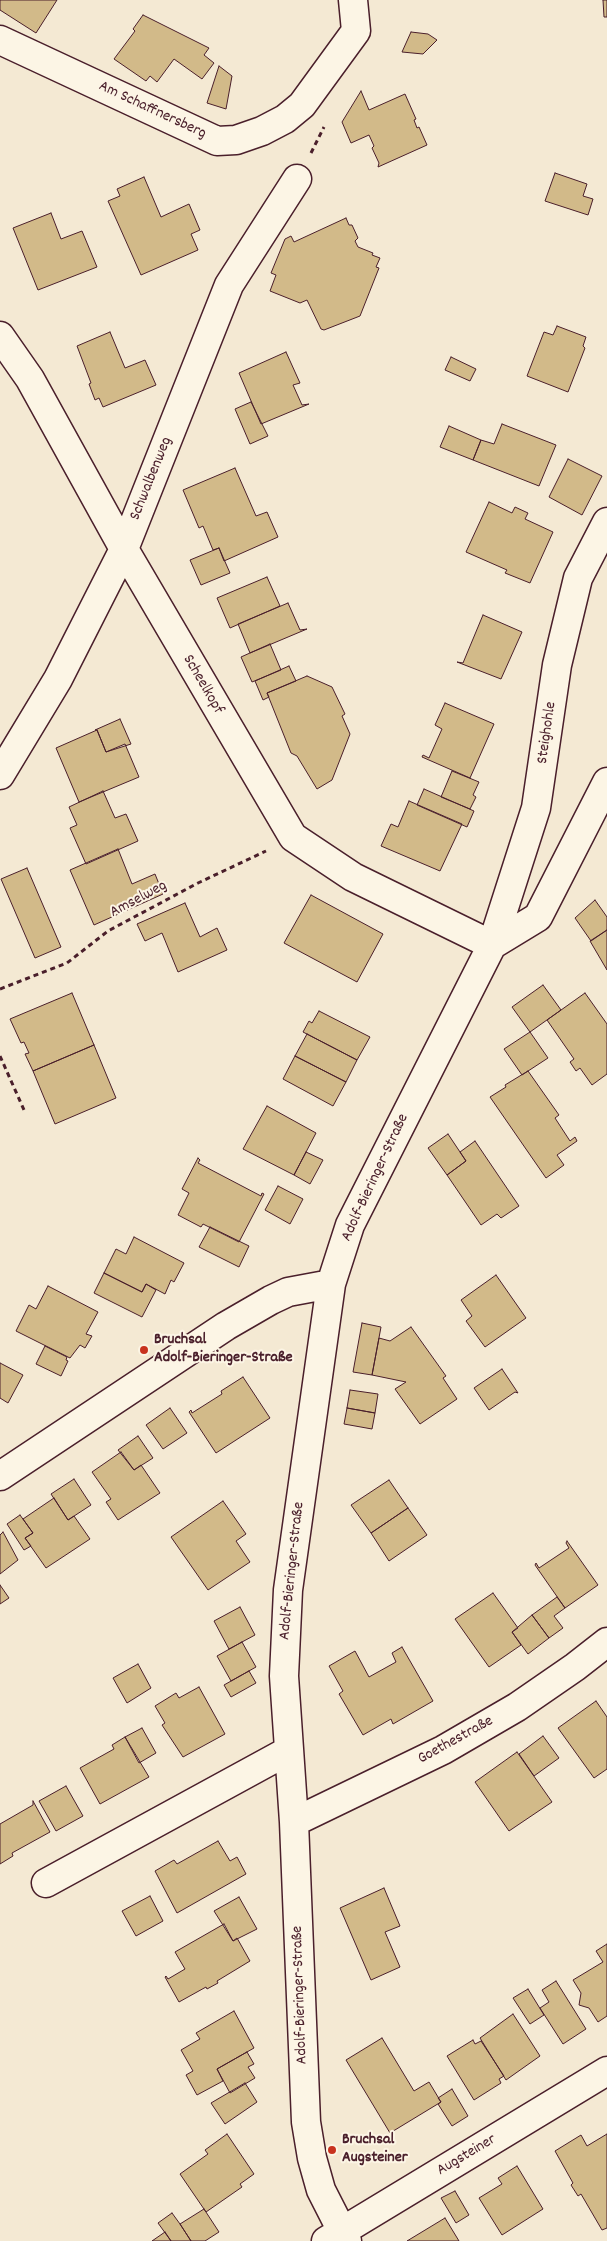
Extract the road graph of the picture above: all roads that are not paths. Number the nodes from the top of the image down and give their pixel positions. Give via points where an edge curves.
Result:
1 (353, 0) edge
2 (0, 40) edge
3 (296, 179) dead end
4 (0, 336) edge
5 (607, 522) edge
6 (124, 549) junction
7 (0, 775) edge
8 (607, 782) edge
9 (492, 945) junction
10 (331, 1284) junction
11 (0, 1476) edge
12 (607, 1642) edge
13 (288, 1751) junction
14 (294, 1822) junction
15 (46, 1883) dead end
16 (607, 2071) edge
17 (338, 2238) edge

1 - 2 street, Am Schaffnersberg via 356,31 302,105 262,131 236,140 217,141
3 - 6 street, Schwalbenweg via 229,285
4 - 6 street, Scheelkopf via 30,379
5 - 9 street, Steighohle via 578,578 558,665 536,808
6 - 7 street, Schwalbenweg via 58,679
6 - 9 street, Scheelkopf via 293,837 353,877
8 - 9 street via 538,916
9 - 10 street, Adolf-Bieringer-Straße via 350,1224
10 - 11 street via 288,1292 226,1326
10 - 13 street, Adolf-Bieringer-Straße via 288,1590 284,1676
12 - 14 street, Goethestraße via 517,1707 452,1745
13 - 14 street, Adolf-Bieringer-Straße
13 - 15 street
14 - 17 street, Adolf-Bieringer-Straße via 306,2122 312,2158
16 - 17 street, Augsteiner

